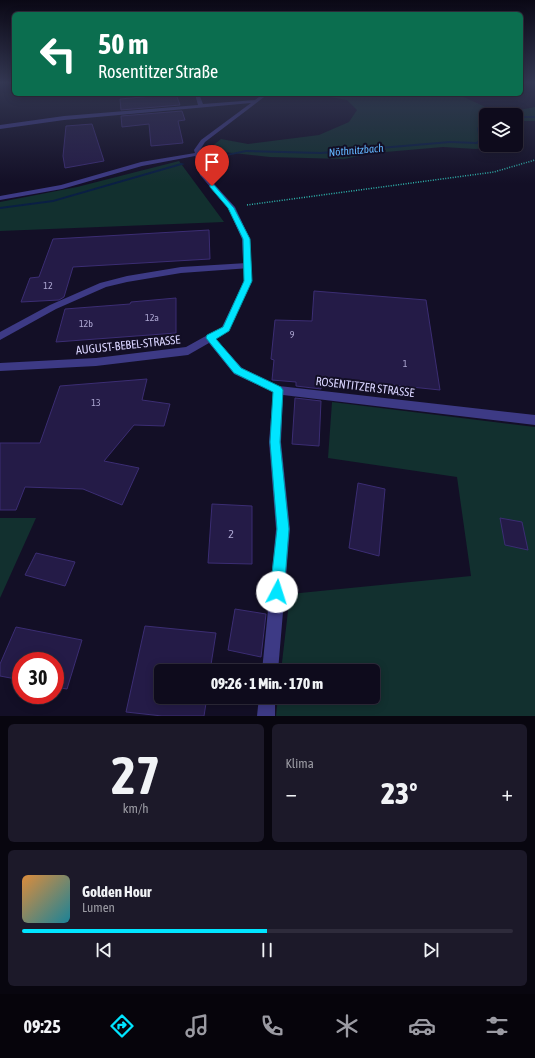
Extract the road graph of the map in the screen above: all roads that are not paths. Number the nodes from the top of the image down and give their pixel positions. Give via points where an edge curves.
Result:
1 (82, 116) edge
2 (236, 116) edge
3 (0, 127) edge
4 (197, 154) junction
5 (0, 198) edge
6 (247, 266) junction
7 (0, 336) edge
8 (210, 338) junction
9 (0, 366) edge
10 (278, 390) junction
11 (535, 420) edge
12 (271, 664) edge
13 (267, 704) edge
14 (266, 716) edge

1 - 3 street
2 - 4 street via 203,141
4 - 5 street via 141,164 62,187
4 - 6 street, AUGUST-BEBEL-STRASSE via 203,175 231,208 246,239
6 - 7 street via 181,270 103,285 53,307
6 - 8 street, AUGUST-BEBEL-STRASSE via 248,281 226,329
8 - 9 street, AUGUST-BEBEL-STRASSE via 188,351 96,362
8 - 10 street, ROSENTITZER STRASSE via 238,371
10 - 11 street, ROSENTITZER STRASSE
10 - 12 street via 275,442 283,529
13 - 14 street

